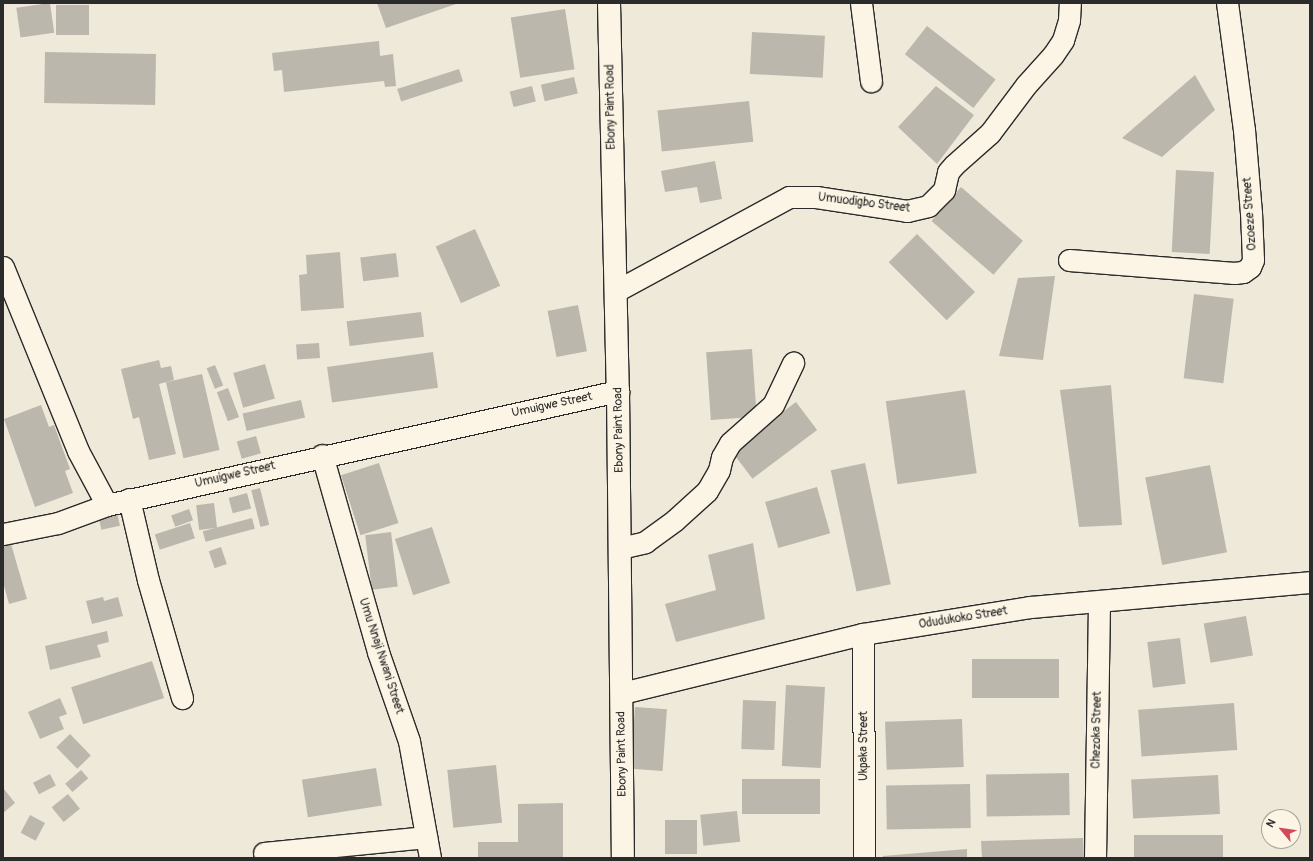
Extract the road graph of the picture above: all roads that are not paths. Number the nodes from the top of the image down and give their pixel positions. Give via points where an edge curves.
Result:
1 (609, 3) edge
2 (861, 3) edge
3 (1070, 3) edge
4 (1227, 3) edge
5 (871, 81) dead end
6 (1069, 260) dead end
7 (3, 267) edge
8 (616, 292) junction
9 (8, 294) edge
10 (793, 363) dead end
11 (618, 391) junction
12 (322, 455) junction
13 (129, 499) junction
14 (107, 505) junction
15 (3, 534) edge
16 (620, 548) junction
17 (1310, 582) edge
18 (1099, 602) junction
19 (863, 634) junction
20 (622, 693) junction
21 (182, 698) dead end
22 (426, 837) junction
23 (264, 853) dead end
24 (430, 858) edge
25 (623, 858) edge
26 (864, 858) edge
27 (1095, 858) edge

1 - 8 street, Ebony Paint Road
2 - 5 street
3 - 8 street, Umuodigbo Street via 1069,20 1063,40 1053,55 1026,85 990,133 948,172 944,190 928,206 907,211 816,197 789,197
4 - 6 street, Ozoeze Street via 1251,213 1253,260 1250,267 1243,272 1234,273
7 - 9 street
8 - 11 street, Ebony Paint Road
9 - 14 street via 78,450
10 - 16 street via 773,406 730,444 707,491 675,520 645,542
11 - 12 street, Umuigwe Street
11 - 16 street, Ebony Paint Road
12 - 13 street, Umuigwe Street
12 - 22 street, Umu Nnaji Nwani Street via 378,652 409,741
13 - 14 street, Umuigwe Street
13 - 21 street via 150,587
14 - 15 street, Umuigwe Street via 58,523
16 - 20 street, Ebony Paint Road
17 - 18 street, Odudukoko Street
18 - 19 street, Odudukoko Street via 1030,607
18 - 27 street, Chezoka Street
19 - 20 street, Odudukoko Street
19 - 26 street, Ukpaka Street
20 - 25 street, Ebony Paint Road
22 - 23 street
22 - 24 street, Umu Nnaji Nwani Street

